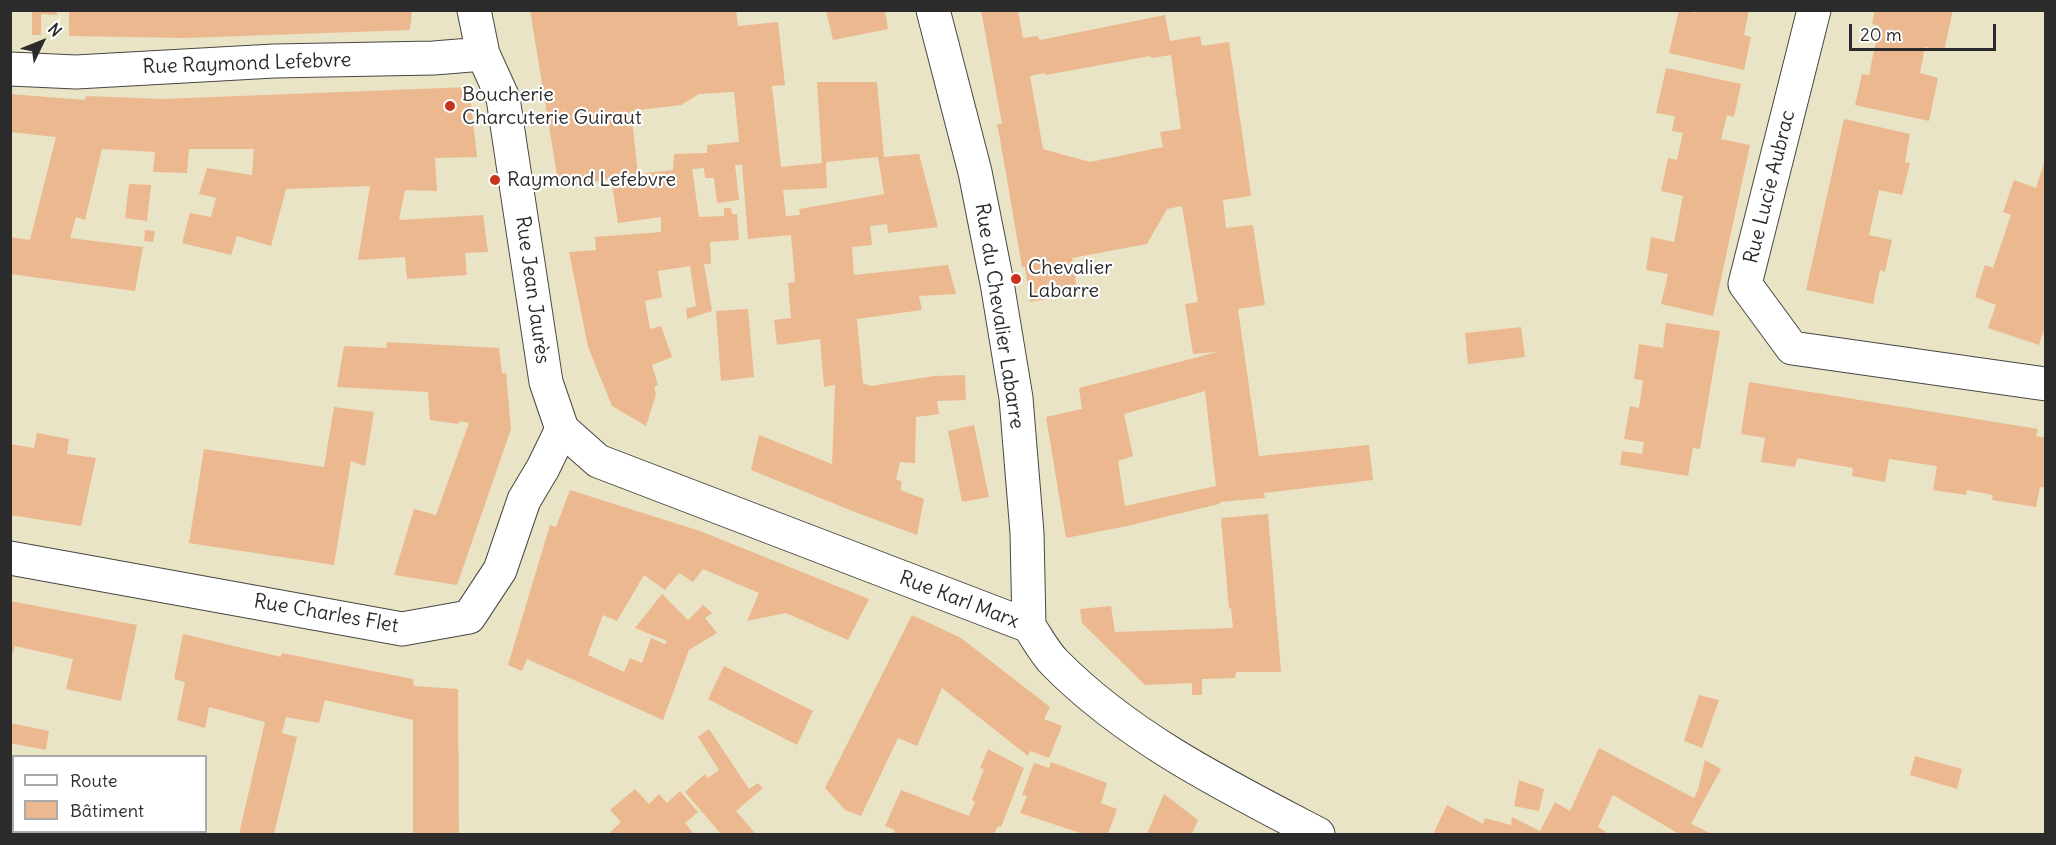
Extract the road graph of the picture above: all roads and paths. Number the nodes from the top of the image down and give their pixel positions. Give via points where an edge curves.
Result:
1 (474, 10) edge
2 (933, 10) edge
3 (1814, 10) edge
4 (483, 54) junction
5 (10, 69) edge
6 (2046, 384) edge
7 (562, 429) junction
8 (10, 558) edge
9 (1029, 626) junction
10 (1318, 834) edge

1 - 4 street, Rue Jean Jaurès
2 - 9 street, Rue du Chevalier Labarre via 975,172 1016,398 1028,533
3 - 6 street, Rue Lucie Aubrac via 1745,284 1792,348
4 - 5 street, Rue Raymond Lefebvre via 76,72
4 - 7 street, Rue Jean Jaurès via 503,98 546,382
7 - 8 street, Rue Charles Flet via 524,500 500,570 469,618 402,630
7 - 9 street, Rue Karl Marx via 598,461
9 - 10 street, Rue Karl Marx via 1054,662 1101,705 1224,786

